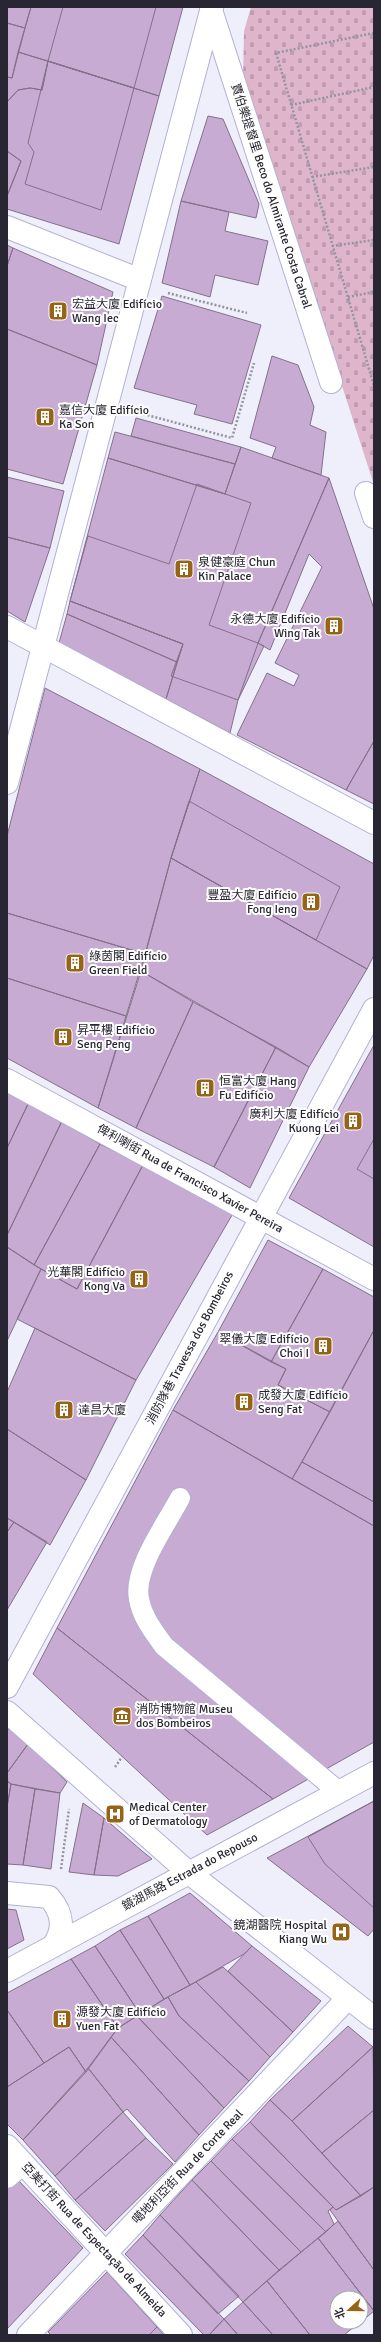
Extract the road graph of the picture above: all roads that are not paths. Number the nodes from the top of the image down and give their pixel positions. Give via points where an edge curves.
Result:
1 (212, 8) edge
2 (7, 227) edge
3 (139, 283) junction
4 (331, 382) dead end
5 (366, 493) dead end
6 (374, 517) edge
7 (7, 627) edge
8 (43, 647) junction
9 (7, 783) edge
10 (374, 823) edge
11 (374, 1009) edge
12 (7, 1080) edge
13 (261, 1218) junction
14 (374, 1279) edge
15 (180, 1498) dead end
16 (7, 1687) edge
17 (7, 1712) edge
18 (374, 1773) edge
19 (339, 1792) junction
20 (188, 1872) junction
21 (7, 1893) edge
22 (53, 1946) junction
23 (7, 1971) edge
24 (348, 1998) junction
25 (374, 2018) edge
26 (7, 2146) edge
27 (15, 2170) edge
28 (106, 2254) junction
29 (28, 2335) edge
30 (181, 2335) edge

1 - 3 street
1 - 4 street, 賈伯樂提督里 Beco do Almirante Costa Cabral
2 - 3 street
3 - 8 street
5 - 6 street
7 - 8 street
8 - 9 street
8 - 10 street
11 - 13 street, 消防隊巷 Travessa dos Bombeiros
12 - 13 street, 俾利喇街 Rua de Francisco Xavier Pereira
13 - 14 street, 俾利喇街 Rua de Francisco Xavier Pereira
13 - 16 street, 消防隊巷 Travessa dos Bombeiros
15 - 19 lane via 138,1580 139,1599 148,1624 164,1646
17 - 20 street
18 - 19 street, 鏡湖馬路 Estrada do Repouso
19 - 20 street, 鏡湖馬路 Estrada do Repouso
20 - 22 street, 鏡湖馬路 Estrada do Repouso
20 - 24 street
21 - 22 street via 49,1897 61,1915 62,1926
22 - 23 street, 鏡湖馬路 Estrada do Repouso
24 - 25 street
24 - 28 street, 噶地利亞街 Rua de Corte Real
26 - 27 street, 亞美打街 Rua de Espectação de Almeida
27 - 28 street, 亞美打街 Rua de Espectação de Almeida
28 - 29 street, 噶地利亞街 Rua de Corte Real
28 - 30 street, 亞美打街 Rua de Espectação de Almeida

